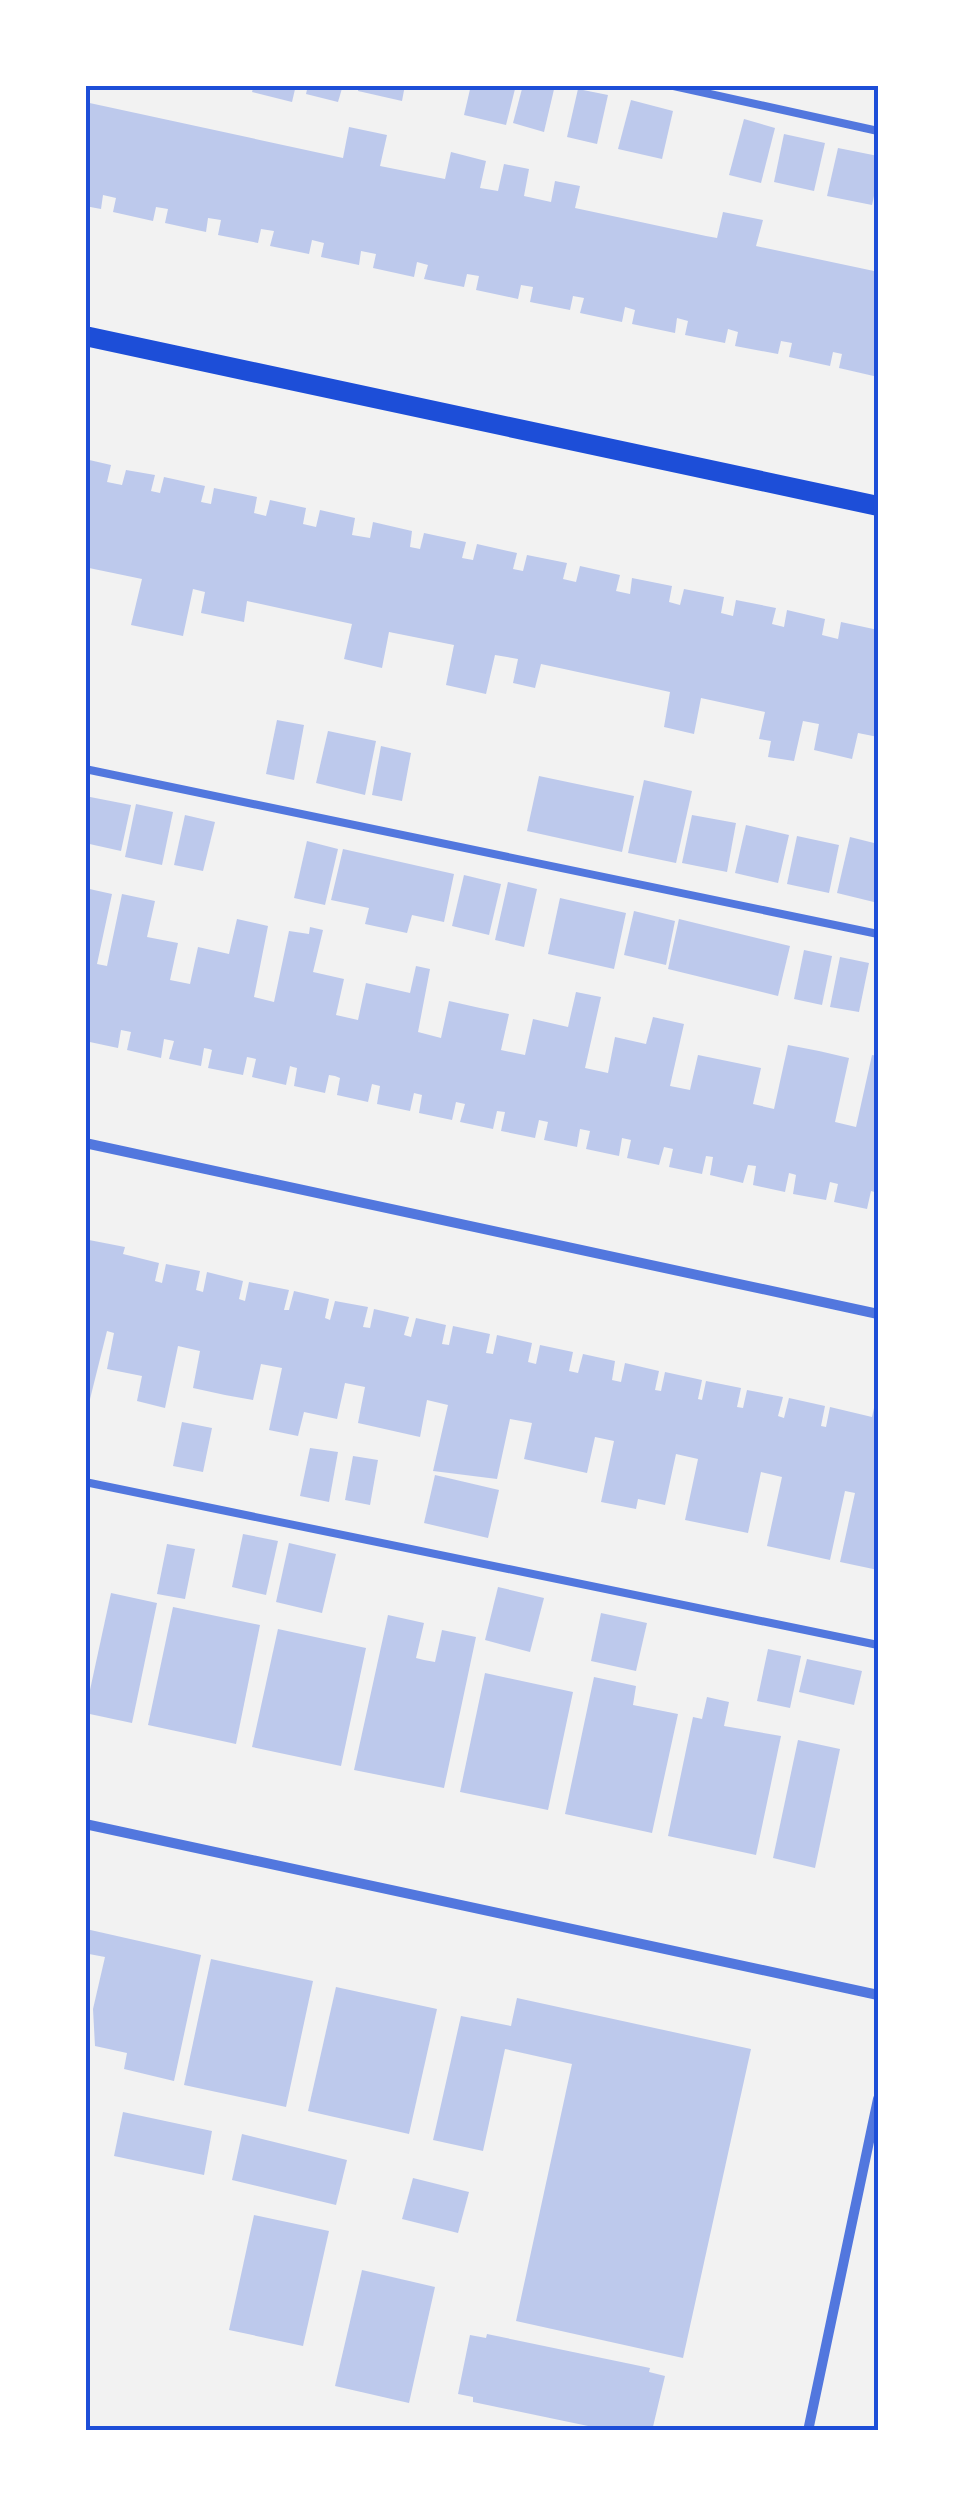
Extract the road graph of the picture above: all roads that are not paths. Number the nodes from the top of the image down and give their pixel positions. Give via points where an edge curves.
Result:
1 (669, 85) edge
2 (878, 131) edge
3 (85, 336) edge
4 (878, 506) edge
5 (85, 768) edge
6 (878, 934) edge
7 (85, 1143) edge
8 (878, 1314) edge
9 (85, 1482) edge
10 (878, 1644) edge
11 (85, 1824) edge
12 (878, 1995) edge
13 (878, 2100) edge
14 (808, 2431) edge

1 - 2 lane
3 - 4 main road
5 - 6 lane
7 - 8 street
9 - 10 lane
11 - 12 street
13 - 14 street

